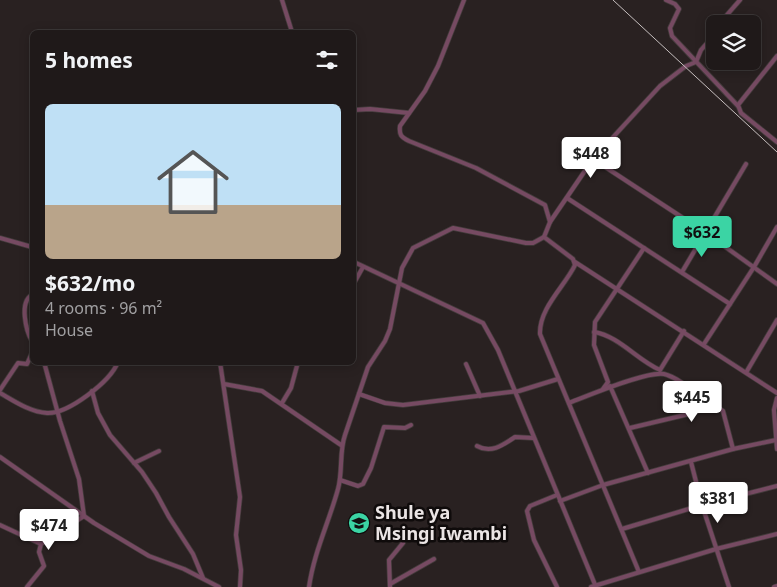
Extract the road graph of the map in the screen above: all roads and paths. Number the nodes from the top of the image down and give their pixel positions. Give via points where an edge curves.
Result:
1 (282, 0) edge
2 (458, 0) edge
3 (666, 0) edge
4 (740, 0) edge
5 (463, 2) edge
6 (727, 15) edge
7 (291, 30) edge
8 (706, 44) edge
9 (777, 56) edge
10 (696, 62) junction
11 (738, 106) junction
12 (356, 110) edge
13 (409, 113) junction
14 (777, 142) edge
15 (593, 159) junction
16 (746, 164) dead end
17 (567, 198) junction
18 (550, 222) junction
19 (777, 227) edge
20 (706, 233) junction
21 (544, 237) junction
22 (0, 238) edge
23 (30, 246) edge
24 (644, 248) junction
25 (575, 262) junction
26 (356, 263) edge
27 (363, 267) junction
28 (754, 267) junction
29 (682, 272) junction
30 (356, 279) edge
31 (777, 284) edge
32 (400, 285) junction
33 (617, 287) junction
34 (30, 298) edge
35 (730, 304) junction
36 (777, 320) edge
37 (684, 331) junction
38 (594, 332) junction
39 (30, 337) edge
40 (704, 344) junction
41 (30, 357) edge
42 (466, 364) dead end
43 (45, 365) edge
44 (116, 365) edge
45 (221, 365) edge
46 (297, 365) edge
47 (747, 371) junction
48 (659, 372) junction
49 (558, 379) junction
50 (224, 384) junction
51 (610, 386) junction
52 (603, 389) junction
53 (92, 391) junction
54 (0, 392) edge
55 (514, 392) junction
56 (777, 393) edge
57 (359, 394) junction
58 (480, 396) junction
59 (777, 398) edge
60 (282, 403) junction
61 (569, 404) junction
62 (713, 405) junction
63 (57, 412) junction
64 (410, 425) dead end
65 (630, 428) junction
66 (533, 438) junction
67 (776, 440) junction
68 (342, 445) junction
69 (477, 446) dead end
70 (733, 449) junction
71 (777, 450) edge
72 (159, 451) dead end
73 (0, 457) edge
74 (691, 462) junction
75 (134, 463) junction
76 (648, 473) junction
77 (340, 480) junction
78 (603, 485) junction
79 (777, 486) edge
80 (557, 495) junction
81 (560, 501) junction
82 (702, 505) junction
83 (84, 516) junction
84 (0, 525) edge
85 (622, 529) junction
86 (777, 534) edge
87 (403, 542) dead end
88 (41, 544) junction
89 (716, 550) junction
90 (434, 559) dead end
91 (639, 572) junction
92 (203, 578) junction
93 (390, 586) edge
94 (594, 586) edge
95 (28, 587) edge
96 (219, 587) edge
97 (240, 587) edge
98 (310, 587) edge
99 (557, 587) edge
100 (729, 587) edge

1 - 7 street
2 - 5 street
3 - 10 street via 678,9 670,28 671,34
4 - 6 street
5 - 13 street via 438,66
8 - 10 street
9 - 11 street
10 - 11 street
10 - 15 street via 663,84
11 - 14 street via 744,116
12 - 13 street
13 - 18 street via 400,126 401,137 476,168 538,200 547,209
15 - 17 street
15 - 20 street
16 - 20 street
17 - 18 street
17 - 24 street
18 - 21 street
19 - 28 street
20 - 28 street
20 - 29 street
21 - 25 street
21 - 32 street via 526,243 458,228 448,229 412,249 403,265
22 - 23 street
24 - 29 street
24 - 33 street
25 - 33 street
25 - 49 street via 539,328
26 - 27 street
27 - 30 street
27 - 32 street
28 - 31 street
28 - 35 street
29 - 35 street
32 - 55 street via 485,325
32 - 57 street via 390,329 368,367
33 - 37 street
33 - 38 street via 595,320
34 - 39 street via 25,320
35 - 40 street
36 - 47 street
37 - 40 street
37 - 48 street
38 - 48 street via 610,337
38 - 52 street via 594,345 608,382
40 - 47 street
41 - 54 street via 27,364 18,363
42 - 58 street
43 - 63 street
44 - 53 street
45 - 50 street
46 - 60 street via 291,388
47 - 56 street
48 - 51 street
48 - 62 street
49 - 55 street
49 - 61 street
50 - 60 street via 258,389
50 - 97 street via 240,497 236,535
51 - 52 street
51 - 65 street
52 - 61 street
53 - 63 street
53 - 75 street via 98,413 110,435
54 - 63 street via 36,411
55 - 58 street
55 - 66 street
57 - 58 street via 403,405
57 - 68 street
59 - 67 street via 774,410
60 - 68 street
61 - 78 street
62 - 65 street
62 - 70 street via 723,412
63 - 83 street via 80,479
64 - 77 street via 405,428 384,427 363,484 358,486
65 - 76 street
66 - 69 street via 515,438 496,448
66 - 80 street
67 - 70 street
67 - 71 street
68 - 77 street
70 - 74 street
72 - 75 street
73 - 83 street
74 - 76 street
74 - 82 street
75 - 92 street via 193,554
76 - 78 street
77 - 98 street via 318,547
78 - 81 street
78 - 85 street
79 - 82 street
80 - 81 street
80 - 99 street via 530,506 527,511 534,540
81 - 94 street
82 - 85 street
82 - 89 street
83 - 88 street
83 - 92 street via 149,556
84 - 88 street
85 - 91 street
86 - 89 street
87 - 93 street via 389,560
88 - 95 street via 39,552 44,566
89 - 91 street
89 - 100 street
90 - 93 street
91 - 94 street
92 - 96 street

